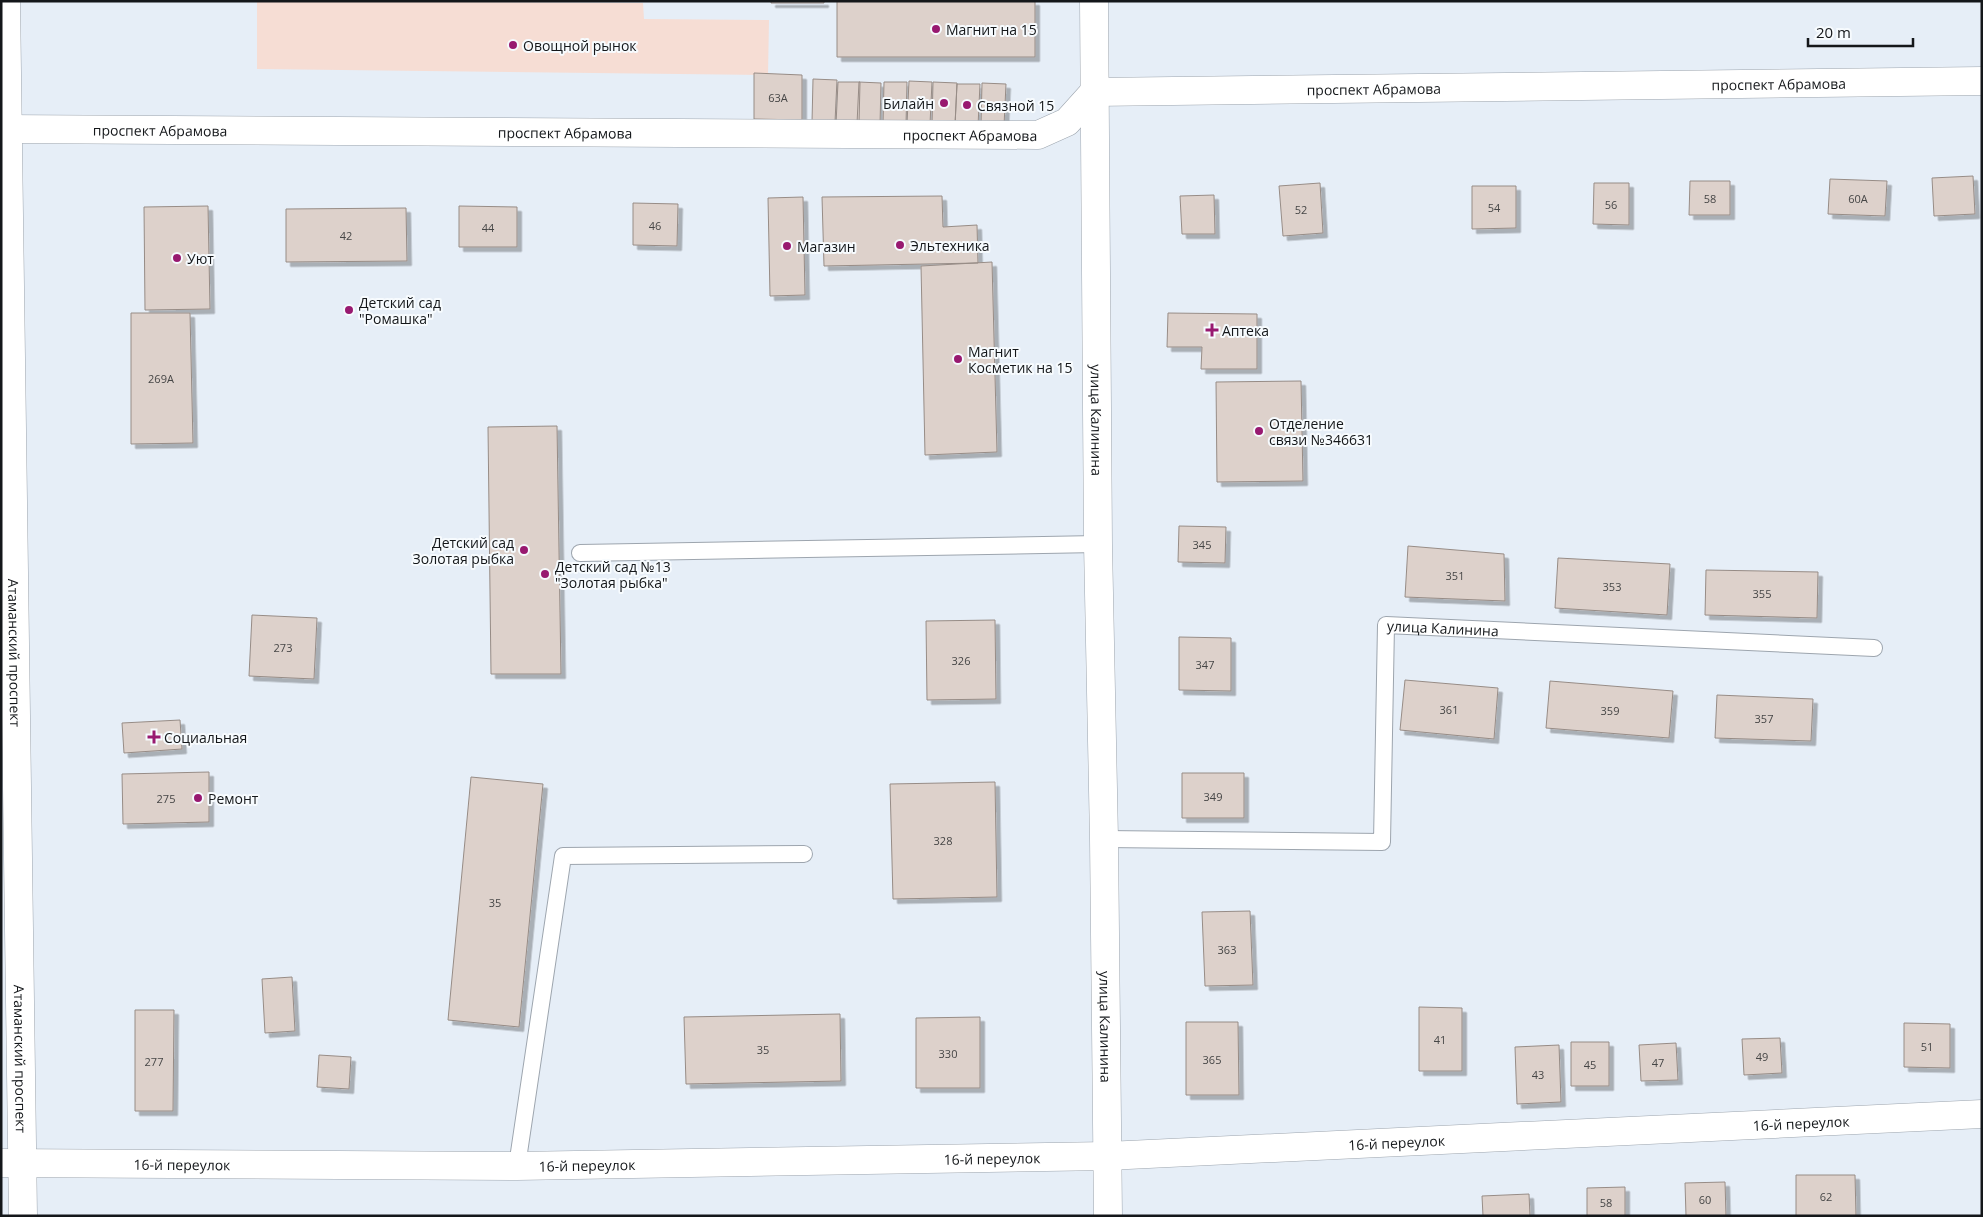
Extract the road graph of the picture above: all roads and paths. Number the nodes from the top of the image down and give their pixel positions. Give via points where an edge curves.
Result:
1 (6, 1) edge
2 (1094, 1) edge
3 (1982, 81) edge
4 (1094, 92) junction
5 (4, 129) edge
6 (1098, 544) junction
7 (580, 553) dead end
8 (1874, 648) dead end
9 (1104, 839) junction
10 (804, 854) dead end
11 (1982, 1114) edge
12 (1107, 1156) junction
13 (12, 1162) edge
14 (516, 1166) junction
15 (23, 1216) edge
16 (1108, 1216) edge

1 - 5 street, Атаманский проспект
2 - 4 street, улица Калинина
3 - 4 street, проспект Абрамова
4 - 5 street, проспект Абрамова via 1067,122 1038,135
4 - 6 street, улица Калинина
5 - 13 street, Атаманский проспект
6 - 7 lane
6 - 9 street, улица Калинина
8 - 9 lane, улица Калинина via 1386,625 1382,842
9 - 12 street, улица Калинина
10 - 14 lane via 563,856
11 - 12 street, 16-й переулок
12 - 14 street, 16-й переулок
12 - 16 street, улица Калинина
13 - 14 street, 16-й переулок
13 - 15 street, Атаманский проспект

